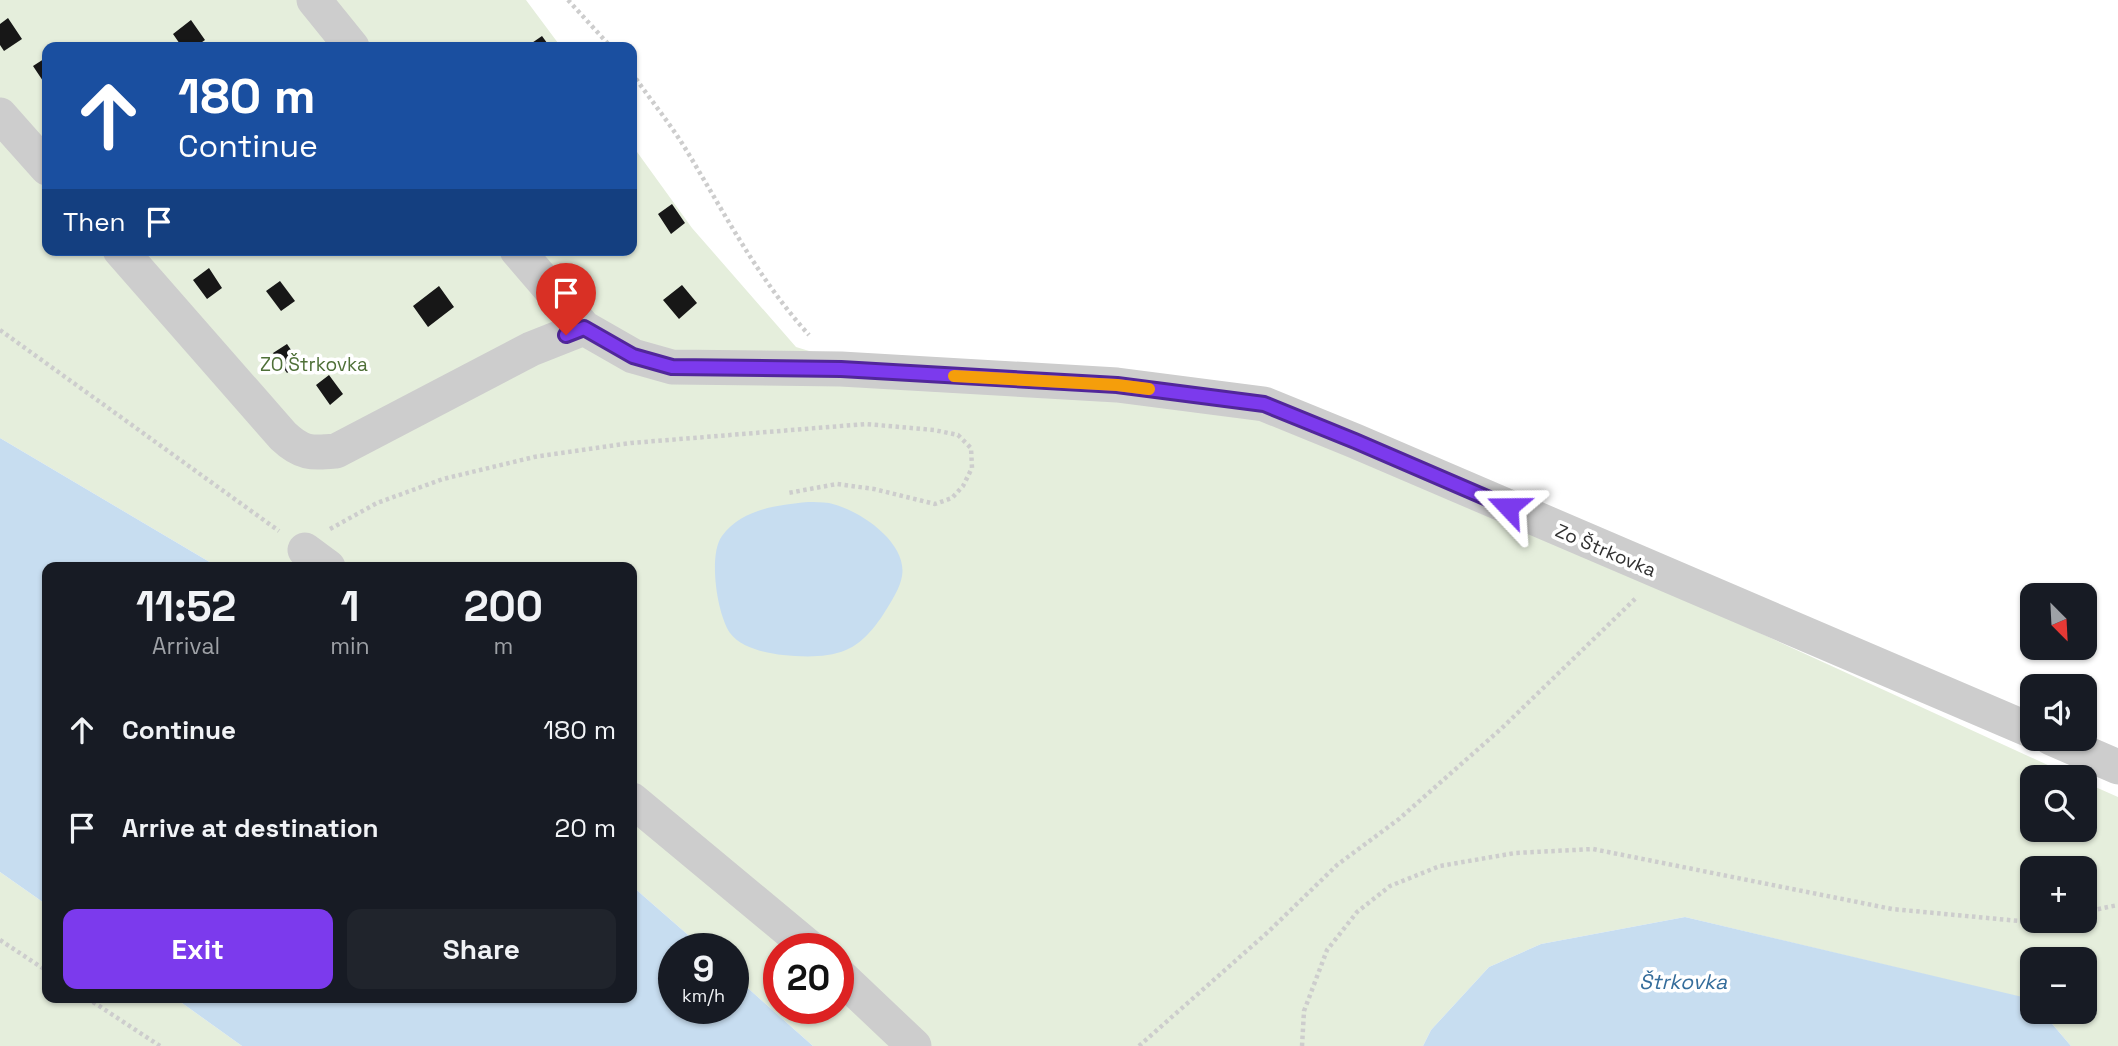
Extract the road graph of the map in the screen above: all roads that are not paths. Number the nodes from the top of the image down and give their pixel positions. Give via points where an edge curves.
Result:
1 (314, 0) edge
2 (348, 42) edge
3 (0, 115) edge
4 (42, 162) edge
5 (125, 256) edge
6 (522, 256) edge
7 (584, 328) junction
8 (2020, 725) edge
9 (2080, 751) edge
10 (2118, 767) edge
11 (637, 804) edge
12 (792, 933) edge
13 (854, 989) edge
14 (914, 1046) edge

1 - 2 lane
3 - 4 lane
5 - 7 lane via 283,436 312,453 336,451 531,349
6 - 7 lane, Zo Štrkovka
7 - 8 lane, Zo Štrkovka via 633,356 672,367 841,369 1117,385 1264,404
9 - 10 lane
11 - 12 lane
13 - 14 lane

